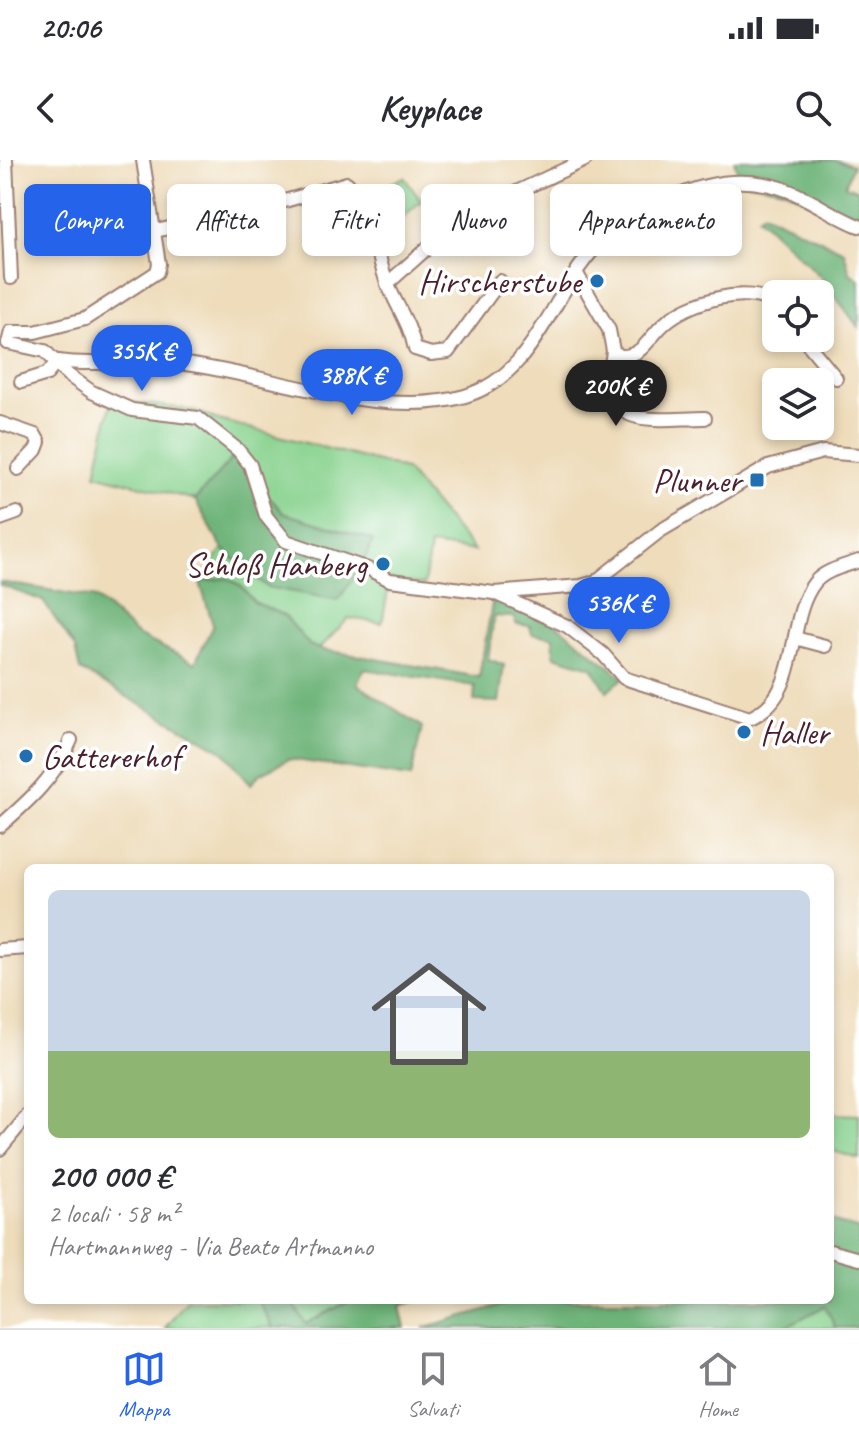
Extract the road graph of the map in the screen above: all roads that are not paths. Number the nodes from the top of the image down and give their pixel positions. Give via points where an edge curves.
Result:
1 (6, 160) edge
2 (143, 160) edge
3 (585, 160) edge
4 (859, 226) edge
5 (155, 231) junction
6 (577, 274) junction
7 (11, 278) dead end
8 (500, 281) dead end
9 (387, 284) junction
10 (762, 299) edge
11 (4, 343) edge
12 (613, 351) junction
13 (815, 352) edge
14 (58, 361) junction
15 (836, 378) dead end
16 (21, 382) dead end
17 (705, 418) dead end
18 (0, 423) edge
19 (859, 455) edge
20 (18, 469) dead end
21 (17, 513) dead end
22 (0, 519) edge
23 (859, 561) edge
24 (494, 593) junction
25 (795, 638) junction
26 (825, 646) dead end
27 (71, 740) dead end
28 (0, 826) edge
29 (24, 948) edge
30 (0, 950) edge
31 (24, 1120) edge
32 (0, 1149) edge
33 (834, 1252) edge
34 (859, 1259) edge

1 - 7 street
2 - 5 street
3 - 9 street via 461,218
4 - 6 street via 776,186 716,182 623,225
5 - 9 street via 347,183 370,214
5 - 11 street via 159,264 151,278 85,319 35,332 11,332
6 - 12 street via 609,330
6 - 14 street via 525,354 496,381 444,401 359,401 244,372 177,362
8 - 9 street via 448,352 431,354 415,349 408,322
10 - 12 street via 714,299 664,323 638,352 628,356
11 - 14 street via 45,351
12 - 17 street via 611,396 621,411 639,417
13 - 15 street
14 - 16 street via 47,374
14 - 24 street via 92,392 132,410 198,418 250,465 266,516 286,541 390,580
18 - 20 street via 35,435 39,442
19 - 24 street via 823,452 768,467 660,531 595,582
21 - 22 street
23 - 25 street via 814,583
24 - 25 street via 567,626 624,678 745,718 757,715 779,693
25 - 26 street
27 - 28 street via 62,763 41,790
29 - 30 street
31 - 32 street
33 - 34 street

